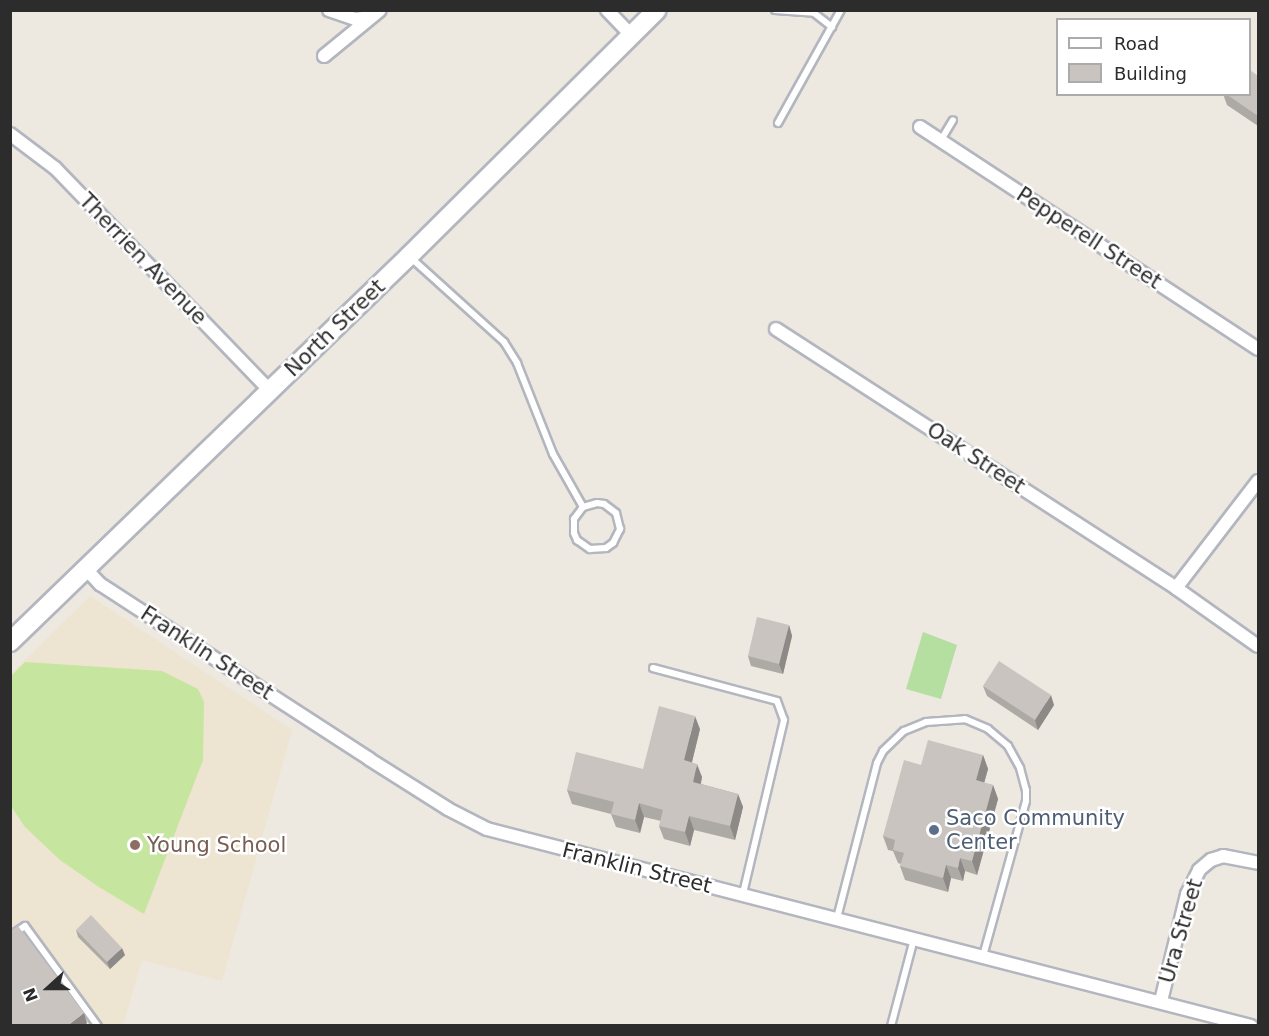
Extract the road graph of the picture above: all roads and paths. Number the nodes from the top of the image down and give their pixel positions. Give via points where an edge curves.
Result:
1 (329, 10) edge
2 (607, 10) edge
3 (657, 10) edge
4 (775, 10) edge
5 (842, 10) edge
6 (376, 14) edge
7 (832, 27) junction
8 (632, 36) junction
9 (324, 56) dead end
10 (953, 120) dead end
11 (777, 123) dead end
12 (920, 127) dead end
13 (10, 134) edge
14 (940, 141) junction
15 (409, 256) junction
16 (776, 329) dead end
17 (1258, 349) edge
18 (270, 391) junction
19 (1258, 481) edge
20 (583, 507) junction
21 (86, 569) junction
22 (1176, 588) junction
23 (10, 642) edge
24 (1258, 646) edge
25 (652, 668) dead end
26 (1258, 863) edge
27 (743, 895) junction
28 (837, 918) junction
29 (10, 936) edge
30 (915, 939) junction
31 (983, 957) junction
32 (1161, 1001) junction
33 (98, 1026) edge
34 (891, 1026) edge
35 (1251, 1026) edge

1 - 6 street via 356,19
2 - 8 street
3 - 8 main road, North Street
4 - 7 lane via 814,13
5 - 7 lane
6 - 9 street
7 - 11 lane
8 - 15 main road, North Street
10 - 14 lane
12 - 14 street, Pepperell Street
13 - 18 street, Therrien Avenue via 54,168
14 - 17 street, Pepperell Street
15 - 18 main road, North Street
15 - 20 lane via 504,342 521,372 553,454
16 - 22 street, Oak Street
18 - 21 main road, North Street
19 - 22 street
20 - 20 lane via 604,504 616,513 620,529 613,543 598,550 577,540 573,526
21 - 23 main road, North Street
21 - 27 street, Franklin Street via 100,584 470,821 522,839
22 - 24 street, Oak Street
25 - 27 lane via 777,701 784,720
26 - 32 street, Ura Street via 1229,855 1217,857 1195,877
27 - 28 street, Franklin Street
28 - 30 street, Franklin Street
28 - 31 lane via 883,751 904,731 926,722 964,720 988,729 1008,746 1026,790
29 - 33 lane via 25,926
30 - 31 street, Franklin Street
30 - 34 lane
31 - 32 street, Franklin Street
32 - 35 street, Franklin Street

